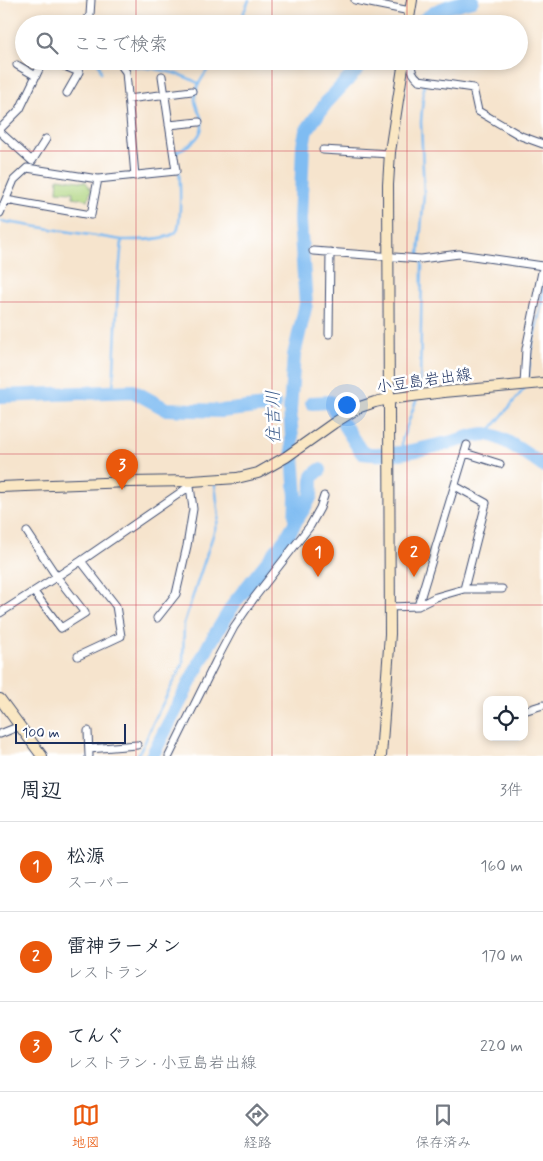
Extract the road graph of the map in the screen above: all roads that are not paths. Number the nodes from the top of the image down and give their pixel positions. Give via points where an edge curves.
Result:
1 (91, 0) edge
2 (354, 0) edge
3 (412, 0) edge
4 (410, 11) junction
5 (90, 15) edge
6 (409, 15) edge
7 (26, 70) edge
8 (39, 70) edge
9 (74, 70) edge
10 (125, 70) edge
11 (403, 70) edge
12 (412, 70) edge
13 (36, 76) junction
14 (162, 76) dead end
15 (192, 91) dead end
16 (68, 93) dead end
17 (164, 94) junction
18 (128, 99) junction
19 (199, 122) dead end
20 (169, 125) junction
21 (0, 130) edge
22 (46, 139) dead end
23 (543, 144) edge
24 (323, 150) dead end
25 (390, 154) junction
26 (135, 176) junction
27 (98, 179) junction
28 (6, 200) junction
29 (0, 213) edge
30 (313, 250) dead end
31 (330, 252) junction
32 (388, 257) junction
33 (543, 266) edge
34 (329, 334) dead end
35 (543, 383) edge
36 (524, 384) junction
37 (389, 399) junction
38 (467, 445) dead end
39 (465, 453) junction
40 (500, 464) dead end
41 (191, 484) junction
42 (455, 486) junction
43 (0, 487) edge
44 (324, 496) dead end
45 (27, 532) dead end
46 (82, 561) junction
47 (57, 577) junction
48 (464, 589) junction
49 (502, 589) dead end
50 (34, 592) junction
51 (418, 606) junction
52 (390, 607) junction
53 (0, 613) edge
54 (157, 618) dead end
55 (78, 656) dead end
56 (0, 699) edge
57 (543, 705) edge
58 (528, 710) edge
59 (20, 726) junction
60 (88, 731) dead end
61 (0, 734) edge
62 (137, 746) dead end
63 (89, 752) edge
64 (42, 756) edge
65 (169, 756) edge
66 (381, 756) edge

1 - 5 street
2 - 4 street
3 - 4 street
4 - 6 street
7 - 13 street
8 - 13 street
9 - 16 street via 79,72
10 - 18 street
11 - 25 street
12 - 23 street via 419,80 473,88 478,111 521,136
13 - 21 street via 20,109
14 - 17 street
15 - 17 street
17 - 18 street
17 - 20 street
18 - 26 street
19 - 20 street
20 - 26 street via 176,171
21 - 22 street via 32,161
24 - 25 street
25 - 32 street
26 - 27 street
27 - 28 street via 27,168 14,180
27 - 28 street via 91,215
28 - 29 street
30 - 31 street
31 - 32 street
31 - 34 street
32 - 33 street via 421,259 459,254
32 - 37 street
33 - 36 street via 526,349
35 - 36 street, 小豆島岩出線
36 - 37 street, 小豆島岩出線
37 - 41 street, 小豆島岩出線 via 360,407 258,473
37 - 52 street
38 - 39 street
39 - 40 street
39 - 42 street
41 - 43 street, 小豆島岩出線 via 129,482
41 - 46 street
41 - 54 street via 193,509 176,594
42 - 48 street via 486,503
42 - 51 street
44 - 65 street via 310,526 234,627
45 - 47 street
46 - 47 street
46 - 55 street via 116,606 121,636
47 - 50 street
47 - 50 street via 85,613 60,628
48 - 49 street
48 - 51 street
50 - 53 street
51 - 52 street
52 - 66 street
56 - 59 street
57 - 58 street
59 - 61 street
59 - 64 street
60 - 63 street
62 - 63 street

